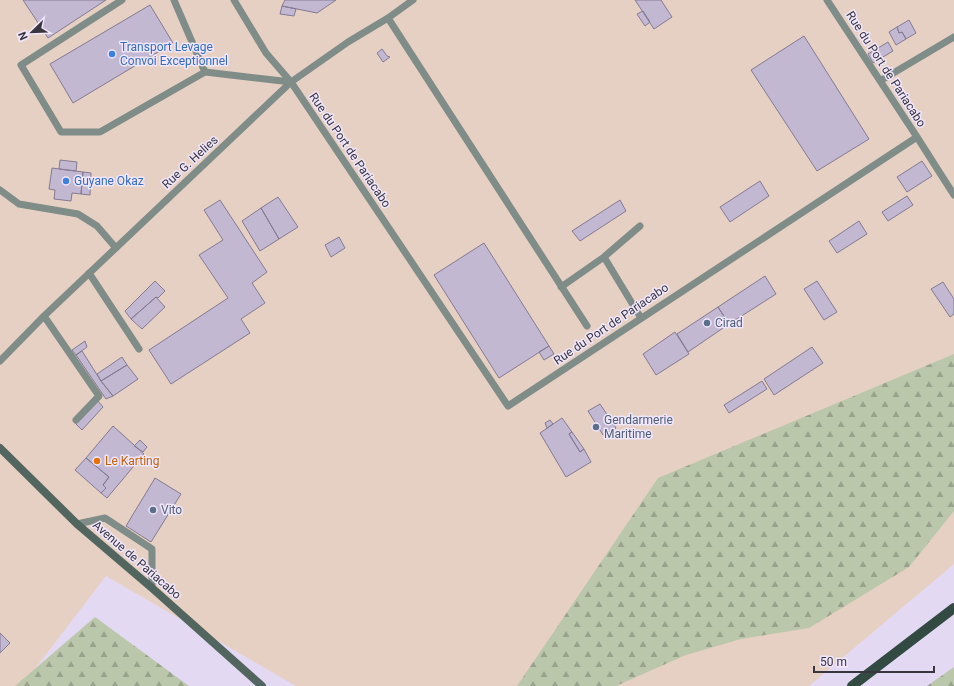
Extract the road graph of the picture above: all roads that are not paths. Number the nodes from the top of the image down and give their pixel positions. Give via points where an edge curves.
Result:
1 (122, 0) edge
2 (174, 0) edge
3 (234, 0) edge
4 (413, 0) edge
5 (827, 0) edge
6 (388, 18) junction
7 (954, 37) edge
8 (205, 72) junction
9 (880, 81) junction
10 (290, 82) junction
11 (917, 137) junction
12 (0, 190) edge
13 (954, 195) edge
14 (640, 226) dead end
15 (116, 248) junction
16 (604, 257) junction
17 (89, 273) junction
18 (560, 287) junction
19 (44, 316) junction
20 (641, 318) junction
21 (587, 326) dead end
22 (139, 349) dead end
23 (0, 361) edge
24 (76, 420) dead end
25 (0, 448) edge
26 (77, 524) junction
27 (152, 588) junction
28 (954, 608) edge
29 (262, 686) edge
30 (852, 686) edge

1 - 8 lane via 21,65 61,132 100,132
2 - 8 lane
3 - 10 lane via 266,53
4 - 6 lane, Rue G. Helies
5 - 9 lane, Rue du Port de Pariacabo
6 - 10 lane, Rue G. Helies
6 - 18 lane
7 - 9 lane
8 - 10 lane
9 - 11 lane, Rue du Port de Pariacabo
10 - 15 lane, Rue G. Helies
10 - 20 lane, Rue du Port de Pariacabo via 508,406
11 - 13 lane
11 - 20 lane, Rue du Port de Pariacabo
12 - 15 lane via 19,204 78,214 97,226
14 - 16 lane
15 - 17 lane, Rue G. Helies
16 - 18 lane
16 - 20 lane
17 - 19 lane, Rue G. Helies
17 - 22 lane
18 - 21 lane
19 - 23 lane, Rue G. Helies
19 - 24 lane via 99,396
25 - 26 main road, Avenue de Pariacabo
26 - 27 main road, Avenue de Pariacabo
26 - 27 lane via 105,518 152,549
27 - 29 main road, Avenue de Pariacabo
28 - 30 main road

